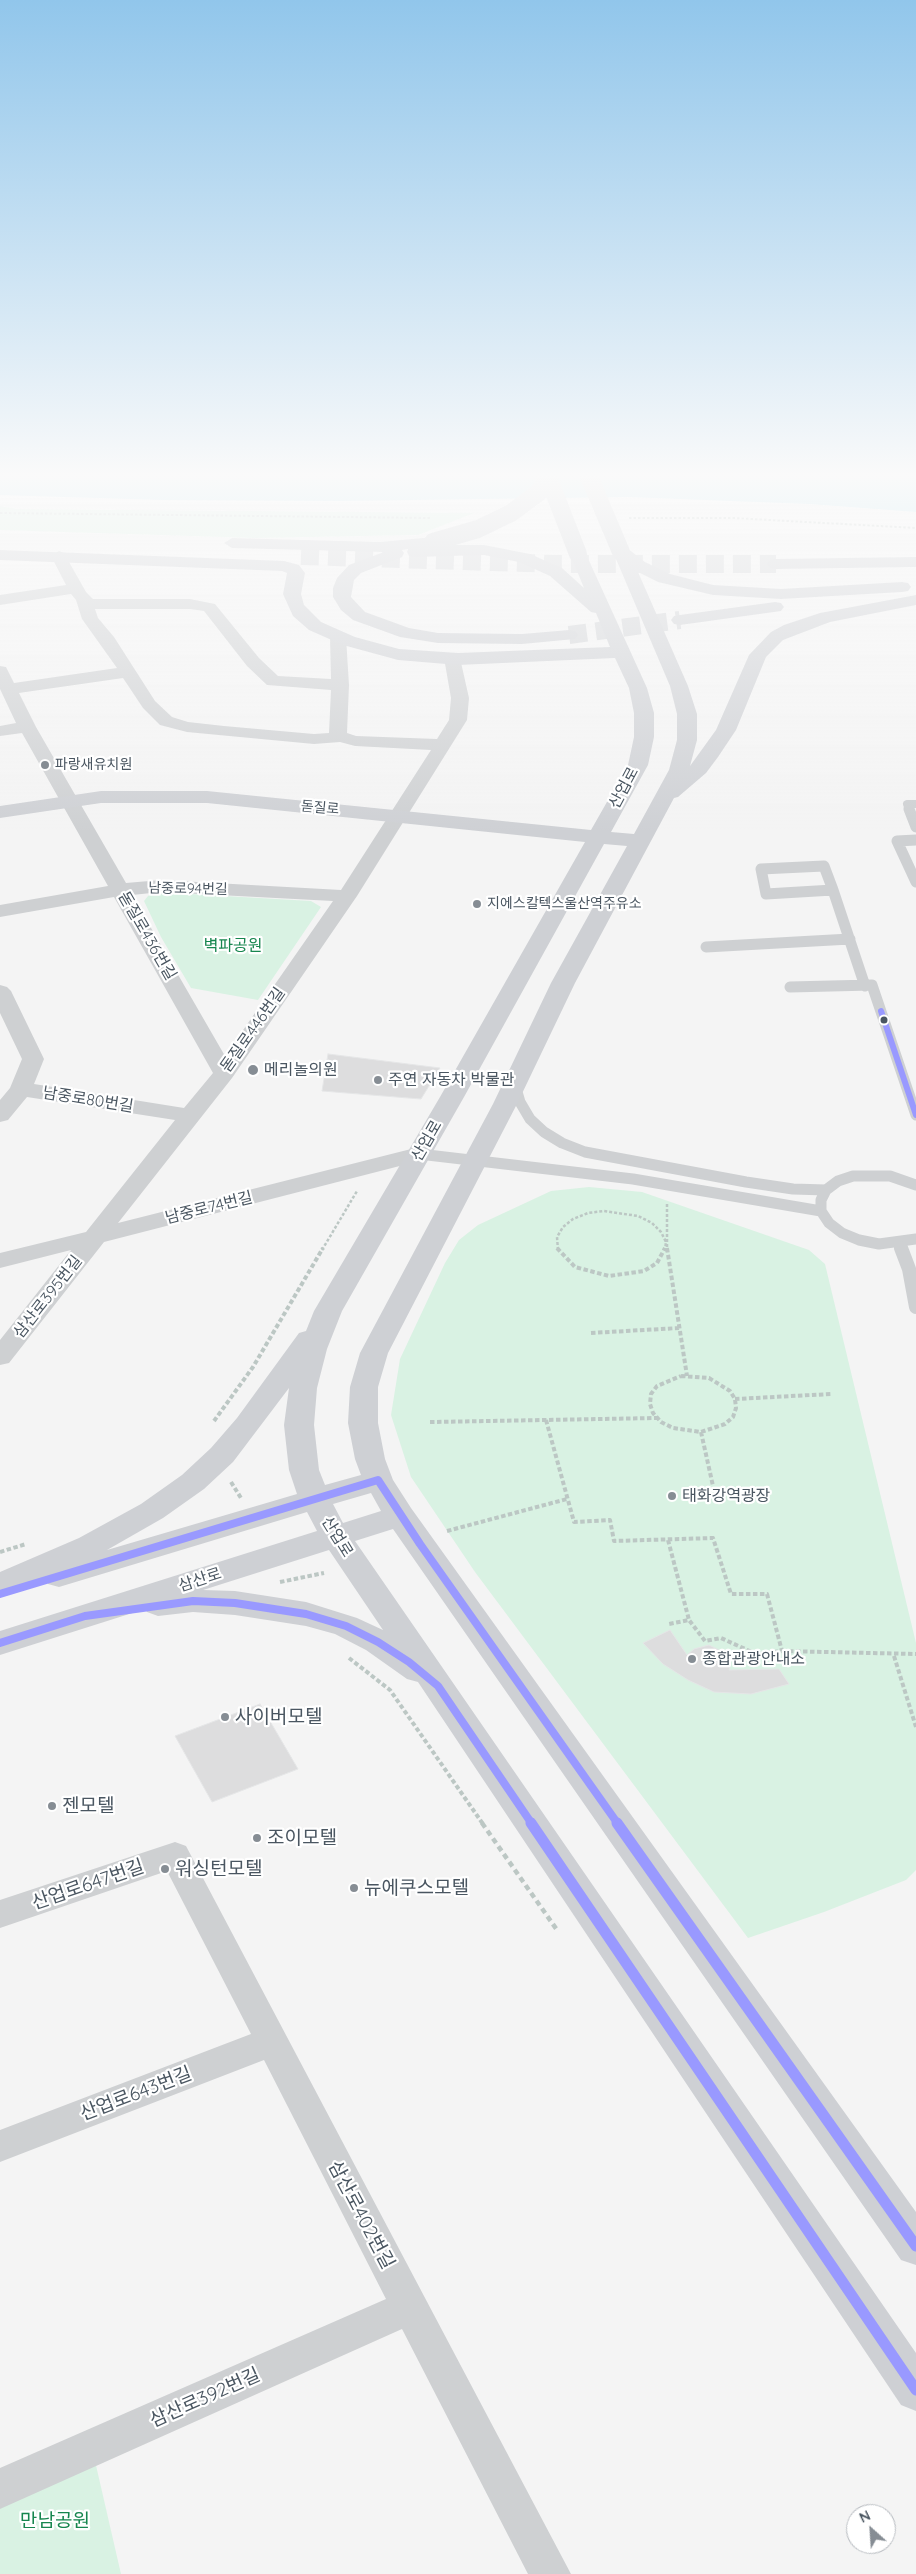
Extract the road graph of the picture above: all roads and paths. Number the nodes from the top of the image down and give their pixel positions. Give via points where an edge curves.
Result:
1 (293, 594) edge
2 (342, 594) edge
3 (582, 594) edge
4 (596, 594) edge
5 (639, 594) edge
6 (80, 595) junction
7 (916, 596) edge
8 (0, 600) edge
9 (916, 600) edge
10 (680, 620) tunnel mouth
11 (609, 622) junction
12 (570, 634) tunnel mouth
13 (338, 637) junction
14 (622, 652) junction
15 (452, 658) junction
16 (0, 671) edge
17 (128, 672) junction
18 (340, 684) junction
19 (9, 690) junction
20 (27, 727) junction
21 (0, 731) edge
22 (341, 737) junction
23 (443, 745) junction
24 (68, 800) junction
25 (662, 800) junction
26 (916, 804) edge
27 (0, 812) edge
28 (400, 815) junction
29 (916, 828) edge
30 (598, 837) junction
31 (916, 840) edge
32 (640, 841) junction
33 (916, 882) edge
34 (120, 890) junction
35 (833, 890) junction
36 (347, 896) junction
37 (0, 911) edge
38 (850, 939) junction
39 (706, 947) dead end
40 (865, 986) junction
41 (790, 987) dead end
42 (0, 991) edge
43 (224, 1073) junction
44 (514, 1084) junction
45 (20, 1088) junction
46 (0, 1115) edge
47 (916, 1115) edge
48 (189, 1116) junction
49 (419, 1154) junction
50 (475, 1161) junction
51 (916, 1184) edge
52 (668, 1185) junction
53 (358, 1188) dead end
54 (826, 1190) junction
55 (821, 1211) junction
56 (95, 1237) junction
57 (916, 1239) edge
58 (666, 1242) junction
59 (899, 1243) junction
60 (0, 1261) edge
61 (916, 1307) edge
62 (328, 1311) junction
63 (679, 1328) junction
64 (591, 1333) dead end
65 (0, 1357) edge
66 (687, 1376) junction
67 (831, 1394) dead end
68 (735, 1399) junction
69 (658, 1418) junction
70 (546, 1420) junction
71 (430, 1422) dead end
72 (210, 1427) dead end
73 (701, 1432) junction
74 (228, 1477) dead end
75 (378, 1480) junction
76 (713, 1486) dead end
77 (242, 1499) dead end
78 (568, 1499) junction
79 (315, 1500) junction
80 (400, 1516) junction
81 (447, 1531) dead end
82 (336, 1537) junction
83 (668, 1540) junction
84 (33, 1541) dead end
85 (0, 1552) edge
86 (324, 1573) dead end
87 (277, 1582) dead end
88 (0, 1585) edge
89 (0, 1594) edge
90 (85, 1616) junction
91 (690, 1620) junction
92 (669, 1624) dead end
93 (0, 1643) edge
94 (782, 1651) junction
95 (340, 1654) dead end
96 (916, 1654) edge
97 (894, 1656) junction
98 (438, 1686) junction
99 (916, 1727) edge
100 (175, 1855) joint
101 (0, 1914) edge
102 (557, 1930) dead end
103 (271, 2042) junction
104 (0, 2146) edge
105 (916, 2246) edge
106 (410, 2307) junction
107 (916, 2390) edge
108 (0, 2489) edge
109 (550, 2574) edge

1 - 13 main road via 298,612 315,626
2 - 12 main road via 347,606 359,616 406,633 470,640
3 - 11 main road
4 - 11 main road, 산업로, bridge
5 - 25 main road via 679,686 687,714 688,740 679,770
6 - 8 street
6 - 17 street via 90,619
6 - 18 street via 100,605 190,604 209,607 268,678 283,682
7 - 10 main road via 801,604
9 - 25 main road via 826,617 790,628 777,636 758,655 726,730 711,753 699,769
11 - 14 main road, 산업로
13 - 15 main road via 398,654
13 - 18 street
14 - 15 main road
14 - 30 main road, 산업로 via 638,688 644,713 644,738 638,765
15 - 23 street, 돋질로446번길 via 460,698 458,720
16 - 19 street, 돋질로436번길
17 - 19 street
17 - 22 street via 155,712 172,724 314,739
18 - 22 street via 338,732
19 - 20 street, 돋질로436번길
20 - 21 street
20 - 24 street, 돋질로436번길
22 - 23 street via 355,742
23 - 28 street, 돋질로446번길
24 - 27 main road, 돋질로
24 - 28 main road, 돋질로 via 207,797
24 - 34 street, 돋질로436번길
25 - 32 main road
26 - 29 lane via 907,804
28 - 30 main road, 돋질로
28 - 36 street, 돋질로446번길
30 - 32 main road, 돋질로
30 - 49 main road, 산업로
31 - 33 lane via 897,841
32 - 44 main road via 563,983
34 - 36 street, 남중로94번길 via 161,886
34 - 37 street, 남중로94번길
34 - 43 street, 돋질로436번길
35 - 35 lane via 824,866 761,870 766,894
35 - 38 lane
36 - 43 street, 돋질로446번길
38 - 39 lane
38 - 40 lane
40 - 41 lane
40 - 47 lane via 872,985
42 - 45 street via 33,1059
43 - 48 street, 돋질로446번길
44 - 50 main road
44 - 54 lane via 530,1119 556,1140 584,1152 746,1182
45 - 46 street, 남중로80번길
45 - 48 street, 남중로80번길
48 - 56 street, 돋질로446번길
49 - 50 lane
49 - 56 street, 남중로74번길
49 - 62 main road, 산업로
50 - 52 lane
50 - 75 main road via 374,1353 364,1387 363,1422
51 - 54 lane via 871,1174 838,1181
52 - 55 lane
52 - 58 path
53 - 72 path via 253,1367
54 - 55 lane via 821,1200
55 - 59 lane via 828,1223 859,1240
56 - 60 street, 남중로74번길
56 - 65 street, 삼산로395번길
57 - 59 lane
58 - 58 path via 657,1263 644,1270 618,1276 591,1273 575,1267 557,1248 557,1237 573,1219 604,1211 630,1214 652,1223
58 - 63 path
59 - 61 lane via 909,1269
62 - 79 main road, 산업로 via 308,1368 299,1425 304,1470
62 - 88 main road via 248,1425 193,1482 152,1511 90,1546
63 - 64 path
63 - 66 path
66 - 68 path via 709,1378 730,1391
66 - 69 path via 668,1380 651,1394 650,1404
67 - 68 path
68 - 73 path via 733,1417 726,1424
69 - 70 path
69 - 73 path via 673,1428
70 - 71 path
70 - 78 path
73 - 76 path
74 - 77 path
75 - 79 main road
75 - 80 main road
78 - 81 path
78 - 83 path via 574,1522 610,1520 614,1541
79 - 82 main road, 산업로
79 - 89 main road
80 - 82 main road, 삼산로
80 - 105 main road
82 - 90 main road, 삼산로
82 - 98 main road, 산업로
83 - 91 path
83 - 94 path via 713,1538 731,1594 767,1594
84 - 85 path
86 - 87 path
90 - 93 main road, 삼산로
90 - 98 main road via 193,1601 298,1612 346,1626 378,1642
91 - 92 path
91 - 94 path via 705,1641 721,1638 756,1654
94 - 97 path
95 - 102 path via 390,1690
96 - 97 path
97 - 99 path
98 - 107 main road, 산업로
100 - 101 street, 산업로647번길
100 - 103 street, 삼산로402번길
103 - 104 street, 산업로643번길
103 - 106 street, 삼산로402번길
106 - 108 street, 삼산로392번길
106 - 109 street, 삼산로402번길

